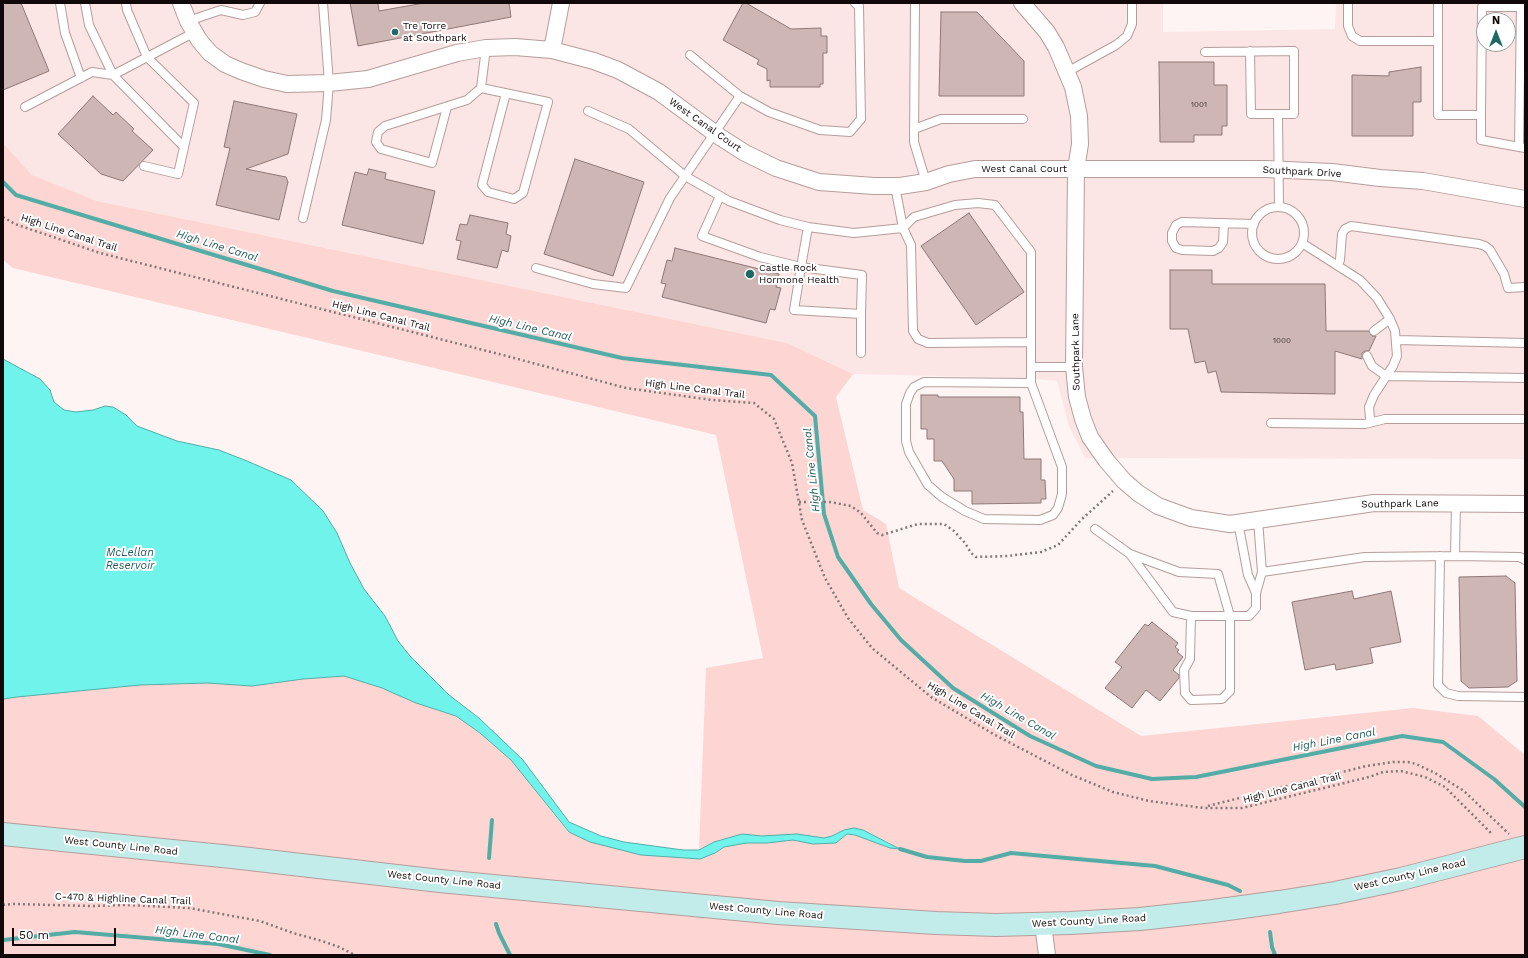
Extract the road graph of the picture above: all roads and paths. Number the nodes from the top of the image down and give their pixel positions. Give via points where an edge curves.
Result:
1 (60, 3) edge
2 (85, 3) edge
3 (126, 3) edge
4 (181, 3) edge
5 (260, 3) edge
6 (323, 3) edge
7 (561, 3) edge
8 (855, 3) edge
9 (915, 3) edge
10 (1022, 3) edge
11 (1132, 3) edge
12 (1348, 3) edge
13 (1438, 3) edge
14 (1522, 6) edge
15 (191, 27) junction
16 (1438, 41) junction
17 (486, 48) junction
18 (552, 50) junction
19 (1250, 51) junction
20 (1205, 52) dead end
21 (690, 55) dead end
22 (147, 57) junction
23 (1067, 72) junction
24 (113, 75) junction
25 (81, 78) junction
26 (329, 83) junction
27 (481, 88) junction
28 (506, 93) junction
29 (740, 96) junction
30 (25, 107) dead end
31 (447, 107) junction
32 (588, 111) dead end
33 (1278, 114) junction
34 (1481, 115) junction
35 (1023, 119) dead end
36 (914, 129) junction
37 (715, 134) junction
38 (184, 147) junction
39 (1522, 148) edge
40 (144, 166) dead end
41 (1076, 169) junction
42 (1279, 170) junction
43 (685, 176) junction
44 (926, 182) junction
45 (895, 186) junction
46 (720, 196) junction
47 (1525, 199) edge
48 (1279, 207) junction
49 (3, 217) edge
50 (303, 218) dead end
51 (1224, 223) junction
52 (1254, 224) junction
53 (808, 227) junction
54 (903, 228) junction
55 (1302, 243) junction
56 (1338, 265) junction
57 (536, 268) dead end
58 (801, 268) junction
59 (1525, 287) edge
60 (861, 314) junction
61 (1390, 320) junction
62 (1374, 330) dead end
63 (1397, 340) junction
64 (1031, 342) junction
65 (1525, 343) edge
66 (861, 353) dead end
67 (1367, 356) dead end
68 (1031, 367) junction
69 (1074, 367) junction
70 (1386, 376) junction
71 (1525, 378) edge
72 (1031, 383) junction
73 (1525, 419) edge
74 (1373, 422) junction
75 (1271, 423) dead end
76 (799, 502) junction
77 (830, 502) dead end
78 (1456, 503) junction
79 (1525, 504) edge
80 (1258, 520) junction
81 (1238, 522) junction
82 (1095, 529) dead end
83 (1130, 554) junction
84 (1440, 556) junction
85 (1455, 556) junction
86 (1525, 560) edge
87 (1262, 572) junction
88 (1256, 593) junction
89 (1191, 616) junction
90 (1230, 616) junction
91 (1525, 697) edge
92 (1204, 808) junction
93 (3, 834) edge
94 (1492, 834) dead end
95 (1524, 847) edge
96 (3, 905) edge
97 (1043, 924) junction
98 (355, 955) edge
99 (1047, 955) edge

1 - 25 lane via 65,33
2 - 24 lane via 89,25
3 - 22 lane
4 - 15 street, West Canal Court
5 - 15 lane via 255,12 243,15 221,10
6 - 26 lane
7 - 18 street
8 - 29 lane via 859,6 861,119 850,132 820,130 769,112
9 - 36 lane
10 - 23 street, Southpark Lane via 1047,32
11 - 23 lane via 1132,24 1127,36 1116,45
12 - 16 lane via 1348,26 1352,36 1360,41
13 - 16 lane
14 - 34 lane via 1482,7
14 - 39 lane
15 - 22 lane
15 - 26 street, West Canal Court via 210,53 241,71 287,84
16 - 34 lane via 1438,115
17 - 18 street, West Canal Court
17 - 26 street, West Canal Court via 457,53 368,79
17 - 27 lane
18 - 37 street, West Canal Court via 594,61 638,79
19 - 20 lane
19 - 33 lane via 1251,114
19 - 33 lane via 1294,51 1294,114
21 - 29 lane
22 - 24 lane
22 - 38 lane via 194,103
23 - 41 street, Southpark Lane via 1079,116 1080,144
24 - 25 lane via 92,72
24 - 38 lane
25 - 30 lane
26 - 50 lane via 326,120
27 - 28 lane
27 - 31 lane via 467,100
28 - 28 lane via 548,102 523,193 514,199 488,192 482,184
29 - 37 lane
31 - 31 lane via 385,126 378,132 376,142 380,149 432,162
32 - 43 lane via 629,129
33 - 42 lane
34 - 39 lane via 1481,140
35 - 36 lane via 940,119
36 - 44 lane via 914,142
37 - 43 lane
37 - 45 street, West Canal Court via 758,159 799,176 826,182
38 - 40 lane via 178,174
41 - 42 street, Southpark Drive
41 - 44 street, West Canal Court via 974,169
41 - 69 street, Southpark Lane
42 - 47 street, Southpark Drive via 1332,172 1423,182
42 - 48 lane
43 - 46 lane
43 - 57 lane via 670,198 626,288 593,284
44 - 45 street, West Canal Court
45 - 54 lane
46 - 53 lane via 780,220
46 - 58 lane via 702,236 760,257
48 - 52 lane via 1264,211
48 - 55 lane via 1295,212 1300,219 1304,227
49 - 76 path, High Line Canal Trail via 15,224 100,253 626,388 754,403 774,419 792,463
51 - 51 lane via 1224,242 1213,251 1182,250 1176,248 1172,241 1176,225 1182,222
51 - 52 lane
52 - 55 lane via 1254,241 1264,255 1282,259 1297,251
53 - 54 lane via 854,233
53 - 58 lane
54 - 64 lane via 911,245 913,331 918,339 928,343
54 - 64 lane via 914,217 955,205 994,205 1031,252
55 - 56 lane
56 - 59 lane via 1342,234 1351,226 1485,246 1504,274 1508,288
56 - 61 lane via 1360,280 1377,298
58 - 60 lane via 862,275
58 - 60 lane via 794,310
60 - 66 lane
61 - 62 lane
61 - 63 lane
63 - 65 lane
63 - 70 lane via 1397,356
64 - 68 lane
67 - 70 lane via 1372,366
68 - 69 lane
68 - 72 lane
69 - 81 street, Southpark Lane via 1077,397 1090,437 1124,481 1138,494 1158,506 1191,518 1230,524
70 - 71 lane
70 - 74 lane via 1369,407
72 - 72 lane via 924,382 914,387 906,404 906,441 909,452 928,485 953,504 984,519 1040,520 1053,515 1062,494 1062,467
73 - 74 lane via 1385,419
74 - 75 lane
76 - 77 path
76 - 92 path, High Line Canal Trail via 802,520 825,578 848,618 872,648 930,697 995,735 1072,775 1113,792 1148,801
78 - 79 street, Southpark Lane
78 - 80 street, Southpark Lane via 1374,503
78 - 85 lane
80 - 81 street, Southpark Lane
80 - 87 lane
81 - 88 lane via 1248,575
82 - 83 lane
83 - 89 lane via 1172,612
83 - 90 lane via 1179,572 1218,574
84 - 85 lane
84 - 87 lane via 1366,558
84 - 91 lane via 1438,685 1446,693 1458,696
85 - 86 lane via 1520,557
87 - 88 lane
88 - 90 lane via 1256,608 1248,616
89 - 90 lane
89 - 90 lane via 1190,659 1184,670 1185,693 1191,700 1222,699 1230,691
92 - 94 path, High Line Canal Trail via 1242,808 1383,772 1401,770 1445,787
92 - 95 path via 1366,766 1408,762 1435,773 1464,791
93 - 97 main road, West County Line Road via 778,913 936,923
95 - 97 main road, West County Line Road via 1401,879 1314,896 1140,919
96 - 98 path, C-470 & Highline Canal Trail via 189,908 260,921 339,947
97 - 99 street

